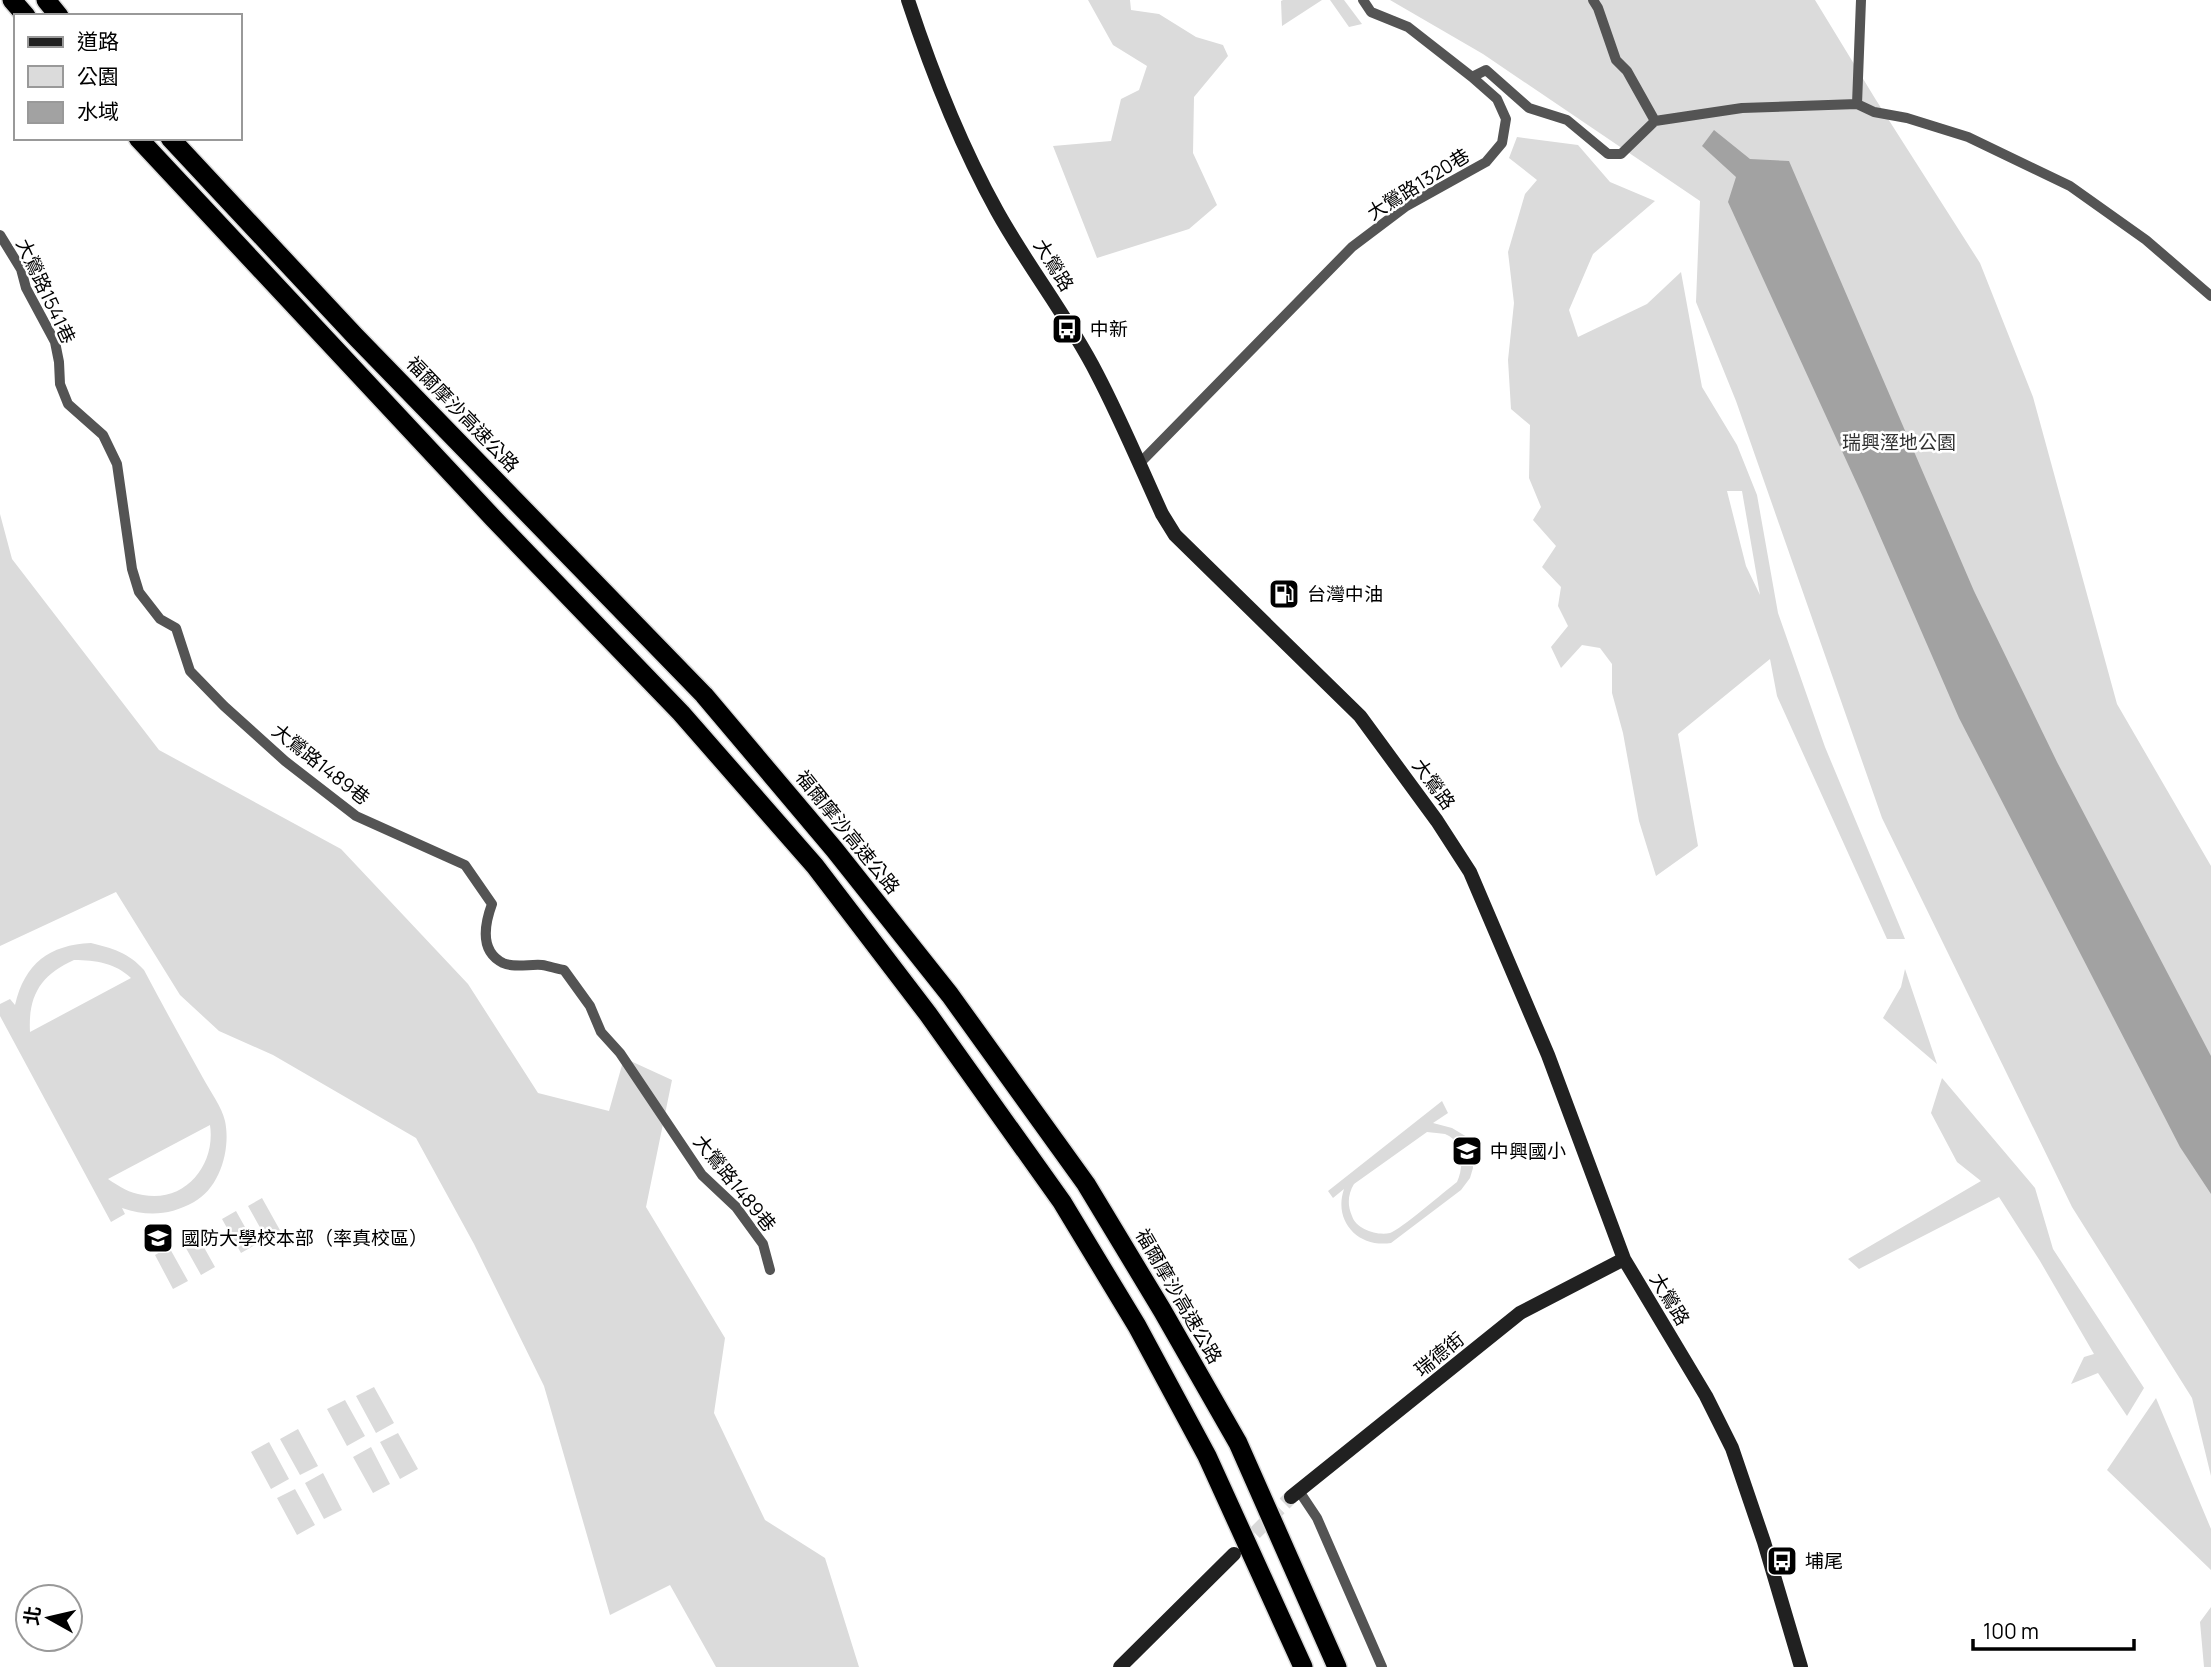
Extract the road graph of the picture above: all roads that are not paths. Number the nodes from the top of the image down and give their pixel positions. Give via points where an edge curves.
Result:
1 (12, 0) edge
2 (46, 0) edge
3 (908, 0) edge
4 (1363, 0) edge
5 (1593, 0) edge
6 (1861, 0) edge
7 (24, 14) edge
8 (57, 14) edge
9 (1472, 76) junction
10 (1857, 104) junction
11 (1655, 121) junction
12 (140, 140) edge
13 (172, 140) edge
14 (0, 235) edge
15 (2211, 296) edge
16 (59, 362) joint
17 (1139, 464) junction
18 (1624, 1259) junction
19 (769, 1270) dead end
20 (1295, 1494) joint
21 (1234, 1554) tunnel mouth
22 (1120, 1667) edge
23 (1303, 1667) edge
24 (1338, 1667) edge
25 (1382, 1667) edge
26 (1801, 1667) edge

1 - 7 highway
2 - 8 highway
3 - 17 street, 大鶯路 via 924,49 979,175 1097,375
4 - 9 street, 大鶯路1320巷 via 1371,12 1408,27
5 - 11 street via 1616,60
6 - 10 street
9 - 11 street via 1486,70 1530,108 1567,120 1608,154 1621,154
9 - 17 street, 大鶯路1320巷 via 1502,107 1506,129 1496,153 1405,207 1352,247
10 - 11 street via 1742,108
10 - 15 street via 1874,113 1908,118 1968,137 2070,186 2146,240
12 - 23 highway via 681,713 815,866 872,940 1062,1202 1137,1326 1207,1456
13 - 24 highway, 福爾摩沙高速公路 via 704,695 950,995 1086,1184 1162,1310 1238,1443
14 - 16 street, 大鶯路1541巷 via 55,342
16 - 19 street, 大鶯路1489巷 via 60,384 68,404 103,435 117,464 139,592 160,619 176,628 190,671 285,761 356,816 465,865 492,904 485,938 494,955 508,965 564,970 590,1006 601,1032 702,1175 736,1208 763,1244
17 - 18 street, 大鶯路 via 1175,535 1360,716 1459,853 1548,1055
18 - 20 street, 瑞德街 via 1520,1313
18 - 26 street, 大鶯路 via 1732,1448
20 - 25 street via 1317,1518
21 - 22 street

